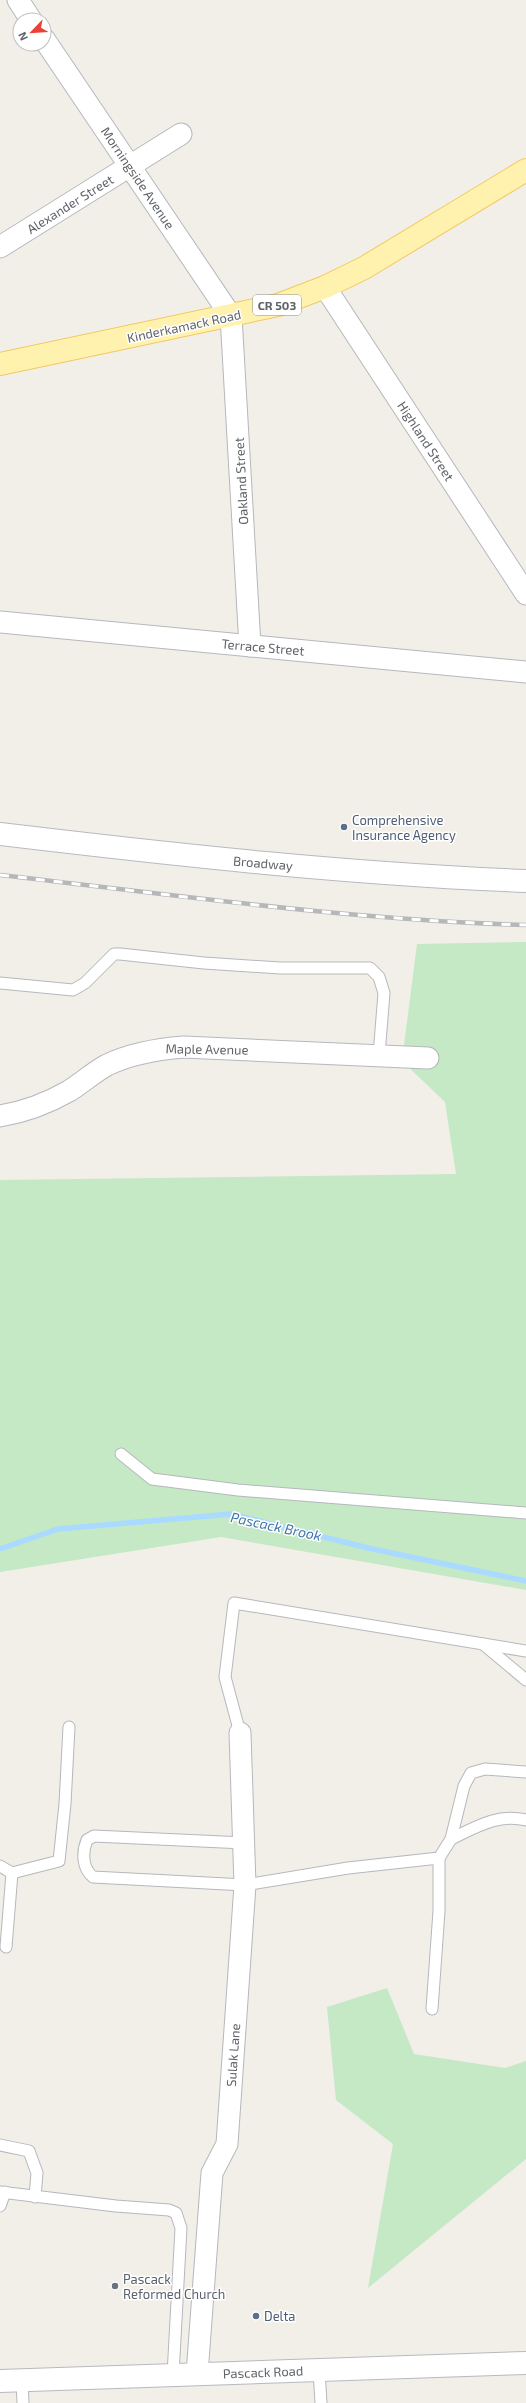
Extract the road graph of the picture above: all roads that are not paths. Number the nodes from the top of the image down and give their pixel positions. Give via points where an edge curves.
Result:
1 (18, 0) edge
2 (26, 12) edge
3 (52, 51) edge
4 (181, 134) dead end
5 (130, 167) junction
6 (526, 170) edge
7 (0, 247) edge
8 (325, 288) junction
9 (231, 316) junction
10 (0, 364) edge
11 (526, 594) edge
12 (0, 622) edge
13 (250, 646) junction
14 (526, 672) edge
15 (0, 834) edge
16 (526, 881) edge
17 (0, 982) edge
18 (379, 1055) junction
19 (428, 1058) dead end
20 (0, 1116) edge
21 (121, 1454) dead end
22 (526, 1513) edge
23 (482, 1643) junction
24 (526, 1651) edge
25 (526, 1680) edge
26 (69, 1727) dead end
27 (240, 1733) joint
28 (526, 1772) edge
29 (526, 1820) edge
30 (451, 1839) junction
31 (244, 1843) junction
32 (439, 1858) junction
33 (0, 1866) edge
34 (12, 1874) junction
35 (245, 1885) junction
36 (6, 1947) dead end
37 (432, 2009) dead end
38 (0, 2145) edge
39 (3, 2192) edge
40 (34, 2197) junction
41 (0, 2206) edge
42 (526, 2363) edge
43 (319, 2370) junction
44 (197, 2374) junction
45 (173, 2375) junction
46 (22, 2380) junction
47 (0, 2381) edge
48 (23, 2403) edge
49 (321, 2403) edge

1 - 2 street
3 - 5 street, Morningside Avenue
4 - 5 street, Alexander Street
5 - 7 street, Alexander Street
5 - 9 street, Morningside Avenue
6 - 8 main road, Kinderkamack Road / CR 503 via 364,268
8 - 9 main road, Kinderkamack Road / CR 503 via 278,305
8 - 11 street, Highland Street
9 - 10 main road, Kinderkamack Road / CR 503
9 - 13 street, Oakland Street
12 - 13 street, Terrace Street
13 - 14 street, Terrace Street
15 - 16 street, Broadway via 198,858
17 - 18 lane via 73,990 85,983 114,954 272,967 370,968 379,977 384,993
18 - 19 street, Maple Avenue
18 - 20 street, Maple Avenue via 184,1047 158,1049 132,1055 106,1066 41,1105
21 - 22 lane via 152,1478 238,1490
23 - 24 lane
23 - 25 lane
23 - 27 lane via 234,1603 225,1677
26 - 34 lane via 59,1861
27 - 31 street, Sulak Lane
28 - 30 lane via 485,1769 471,1773 464,1786
29 - 30 lane via 512,1817 486,1821
30 - 32 lane
31 - 35 street, Sulak Lane
31 - 35 lane via 94,1836 87,1840 84,1846 86,1871 93,1877
32 - 35 lane via 348,1868
32 - 37 lane via 439,1910
33 - 34 lane
34 - 36 lane
35 - 44 street, Sulak Lane via 227,2144 212,2173
38 - 40 lane via 29,2151 37,2173
39 - 40 lane
39 - 41 lane
40 - 45 lane via 170,2210 176,2213 181,2228
42 - 43 street, Pascack Road
43 - 44 street, Pascack Road
43 - 49 lane
44 - 45 street, Pascack Road
45 - 46 street, Pascack Road
46 - 47 street, Pascack Road
46 - 48 lane

